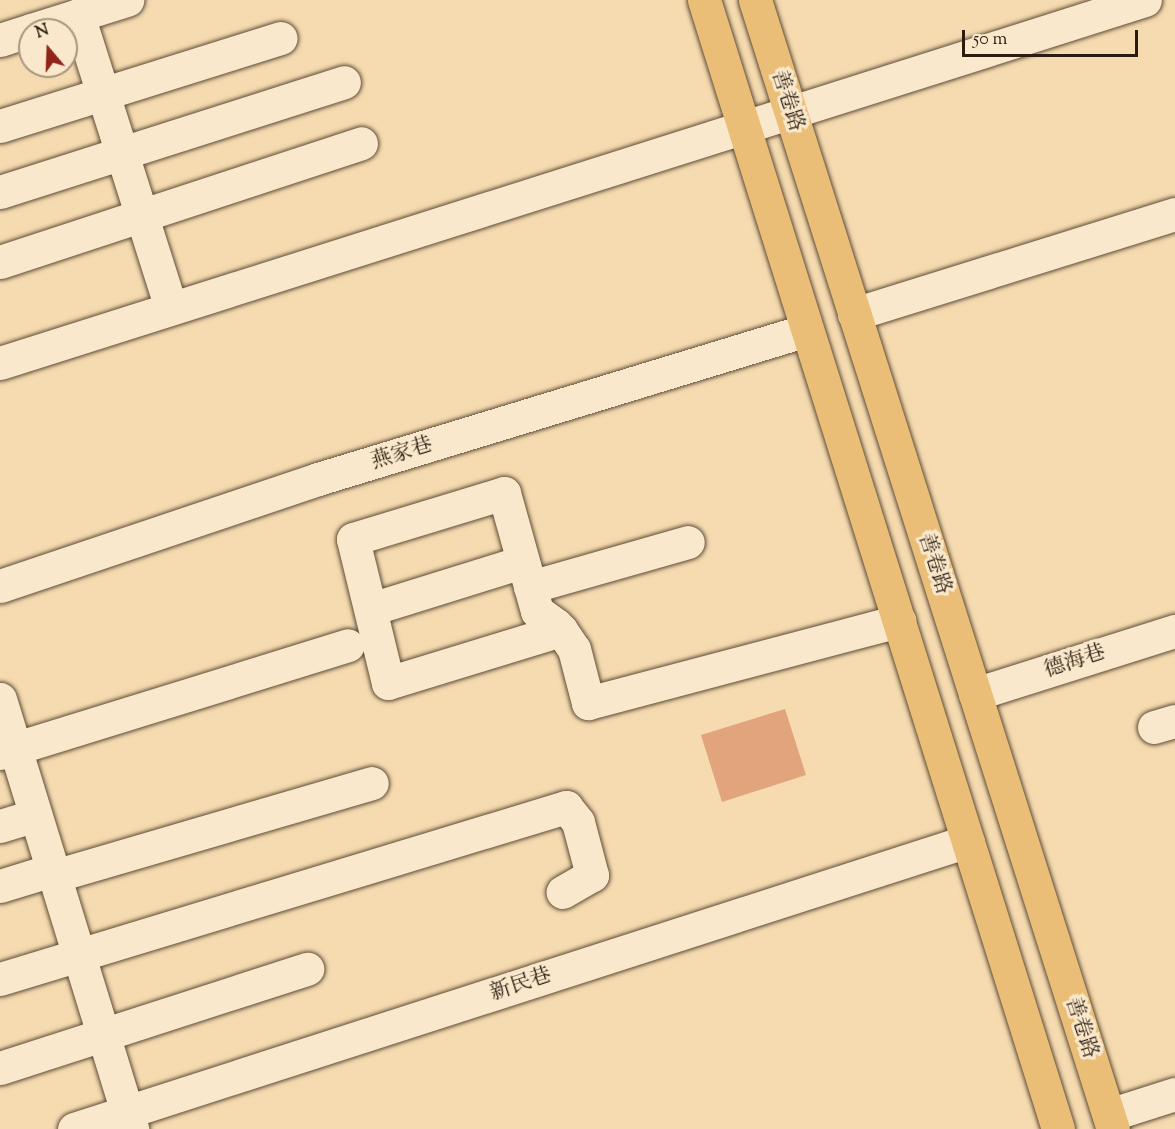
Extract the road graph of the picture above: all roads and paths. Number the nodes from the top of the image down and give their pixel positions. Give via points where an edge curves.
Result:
1 (127, 0) edge
2 (704, 0) edge
3 (755, 0) edge
4 (1145, 0) edge
5 (78, 15) junction
6 (69, 18) edge
7 (18, 34) edge
8 (280, 38) dead end
9 (0, 40) edge
10 (344, 82) dead end
11 (103, 94) junction
12 (789, 111) junction
13 (742, 124) junction
14 (0, 126) edge
15 (361, 143) dead end
16 (122, 153) junction
17 (0, 192) edge
18 (1175, 214) edge
19 (142, 215) junction
20 (0, 262) edge
21 (171, 308) junction
22 (854, 314) junction
23 (807, 330) junction
24 (0, 363) edge
25 (688, 542) dead end
26 (526, 574) junction
27 (0, 586) edge
28 (371, 609) junction
29 (898, 621) junction
30 (561, 630) junction
31 (1175, 631) edge
32 (348, 645) dead end
33 (975, 694) junction
34 (0, 699) edge
35 (8, 751) edge
36 (372, 783) dead end
37 (35, 815) junction
38 (0, 826) edge
39 (968, 842) junction
40 (53, 873) junction
41 (0, 886) edge
42 (563, 892) dead end
43 (77, 953) junction
44 (307, 969) dead end
45 (0, 979) edge
46 (102, 1036) junction
47 (0, 1068) edge
48 (1175, 1094) edge
49 (129, 1121) edge
50 (1111, 1122) edge
51 (74, 1129) edge
52 (1058, 1129) edge

1 - 5 street
2 - 13 main road
3 - 12 main road, 善卷路
4 - 12 street
5 - 6 street
5 - 11 street
7 - 9 street
8 - 11 street
10 - 16 street
11 - 14 street
11 - 16 street
12 - 13 street
12 - 22 main road, 善卷路
13 - 21 street
13 - 23 main road
15 - 19 street
16 - 17 street
16 - 19 street
18 - 22 street
19 - 20 street
19 - 21 street
21 - 24 street
22 - 33 main road, 善卷路
23 - 27 street, 燕家巷 via 318,479
23 - 29 main road
25 - 26 street
26 - 28 street
26 - 28 street via 504,493 353,539
26 - 30 street via 537,611
28 - 30 street via 388,683
29 - 30 street via 588,703 574,649
29 - 39 main road
31 - 33 street, 德海巷
32 - 35 street
33 - 50 main road, 善卷路
34 - 35 street
35 - 37 street
36 - 40 street
37 - 38 street
37 - 40 street
39 - 49 street, 新民巷
39 - 52 main road
40 - 41 street
40 - 43 street
42 - 43 street via 592,874 578,822 566,807
43 - 45 street
43 - 46 street
44 - 46 street
46 - 47 street
46 - 49 street
48 - 50 street
49 - 51 street, 新民巷

